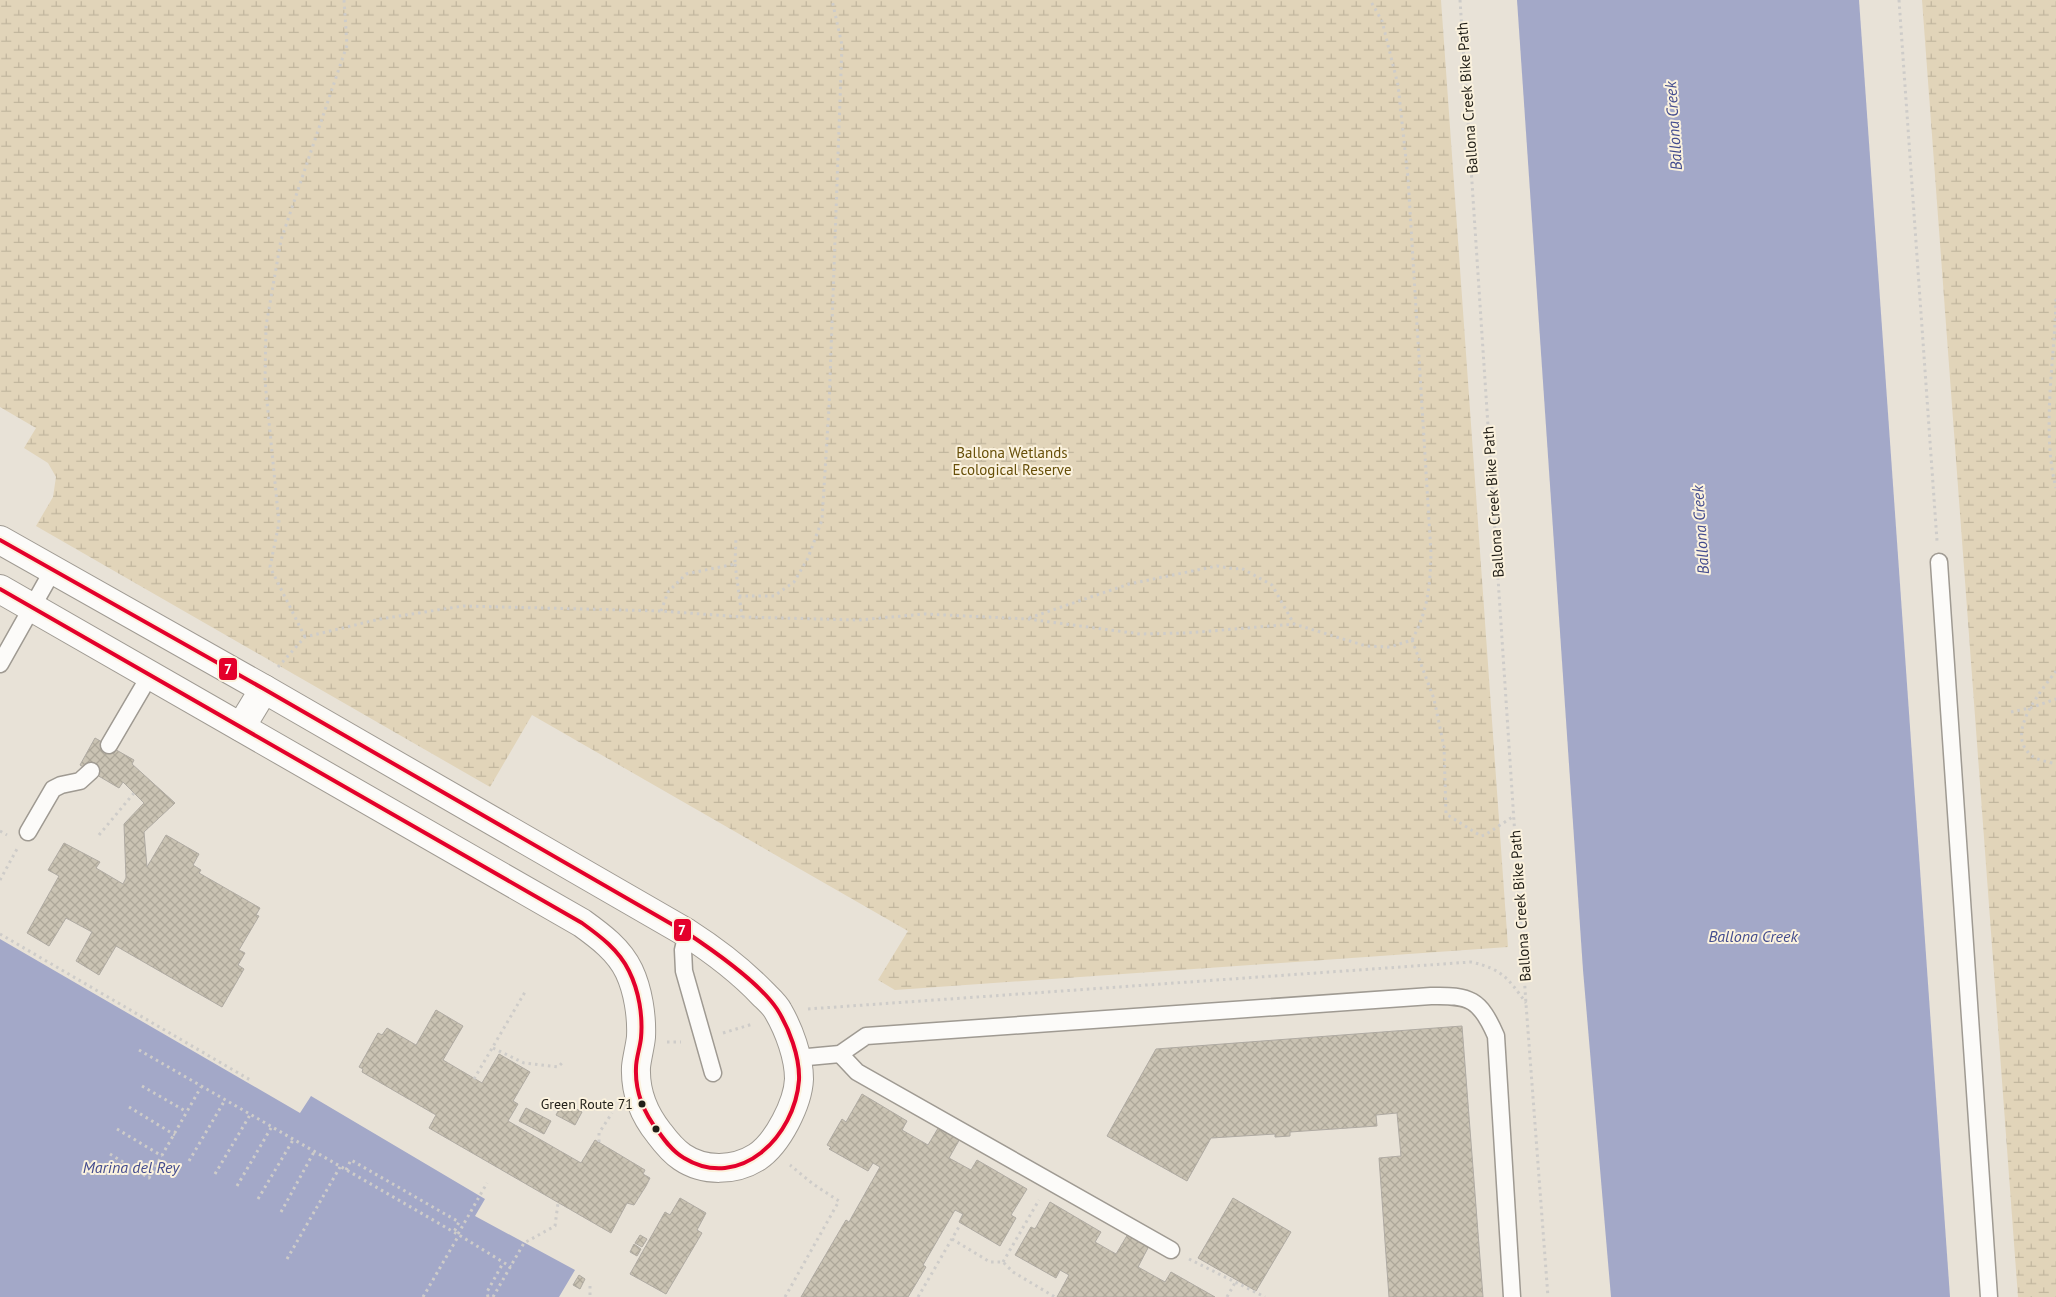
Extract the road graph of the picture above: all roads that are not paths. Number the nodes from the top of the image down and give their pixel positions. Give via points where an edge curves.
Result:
1 (0, 540) edge
2 (1938, 562) road end
3 (53, 570) junction
4 (0, 590) edge
5 (32, 608) junction
6 (0, 664) edge
7 (150, 675) junction
8 (264, 689) junction
9 (241, 727) junction
10 (109, 745) dead end
11 (91, 771) dead end
12 (28, 832) road end
13 (687, 933) junction
14 (840, 1054) junction
15 (797, 1058) junction
16 (712, 1073) dead end
17 (1171, 1250) road end
18 (1512, 1297) edge
19 (1989, 1297) edge

1 - 3 street
2 - 19 lane
3 - 5 lane
3 - 8 street
4 - 5 street
5 - 6 lane
5 - 7 street
7 - 9 street
7 - 10 lane
8 - 9 street
8 - 13 street
9 - 15 street via 582,923 609,943 628,970 636,992 641,1022 636,1083 641,1103 665,1141 682,1157 701,1166 720,1168 741,1164 758,1156 785,1124 795,1101 799,1079
11 - 12 lane via 80,781 53,789
13 - 15 street via 745,975 778,1010
13 - 16 lane via 682,950 684,971
14 - 15 lane
14 - 17 lane via 857,1072
14 - 18 lane via 866,1036 1431,996 1465,997 1485,1015 1496,1036

